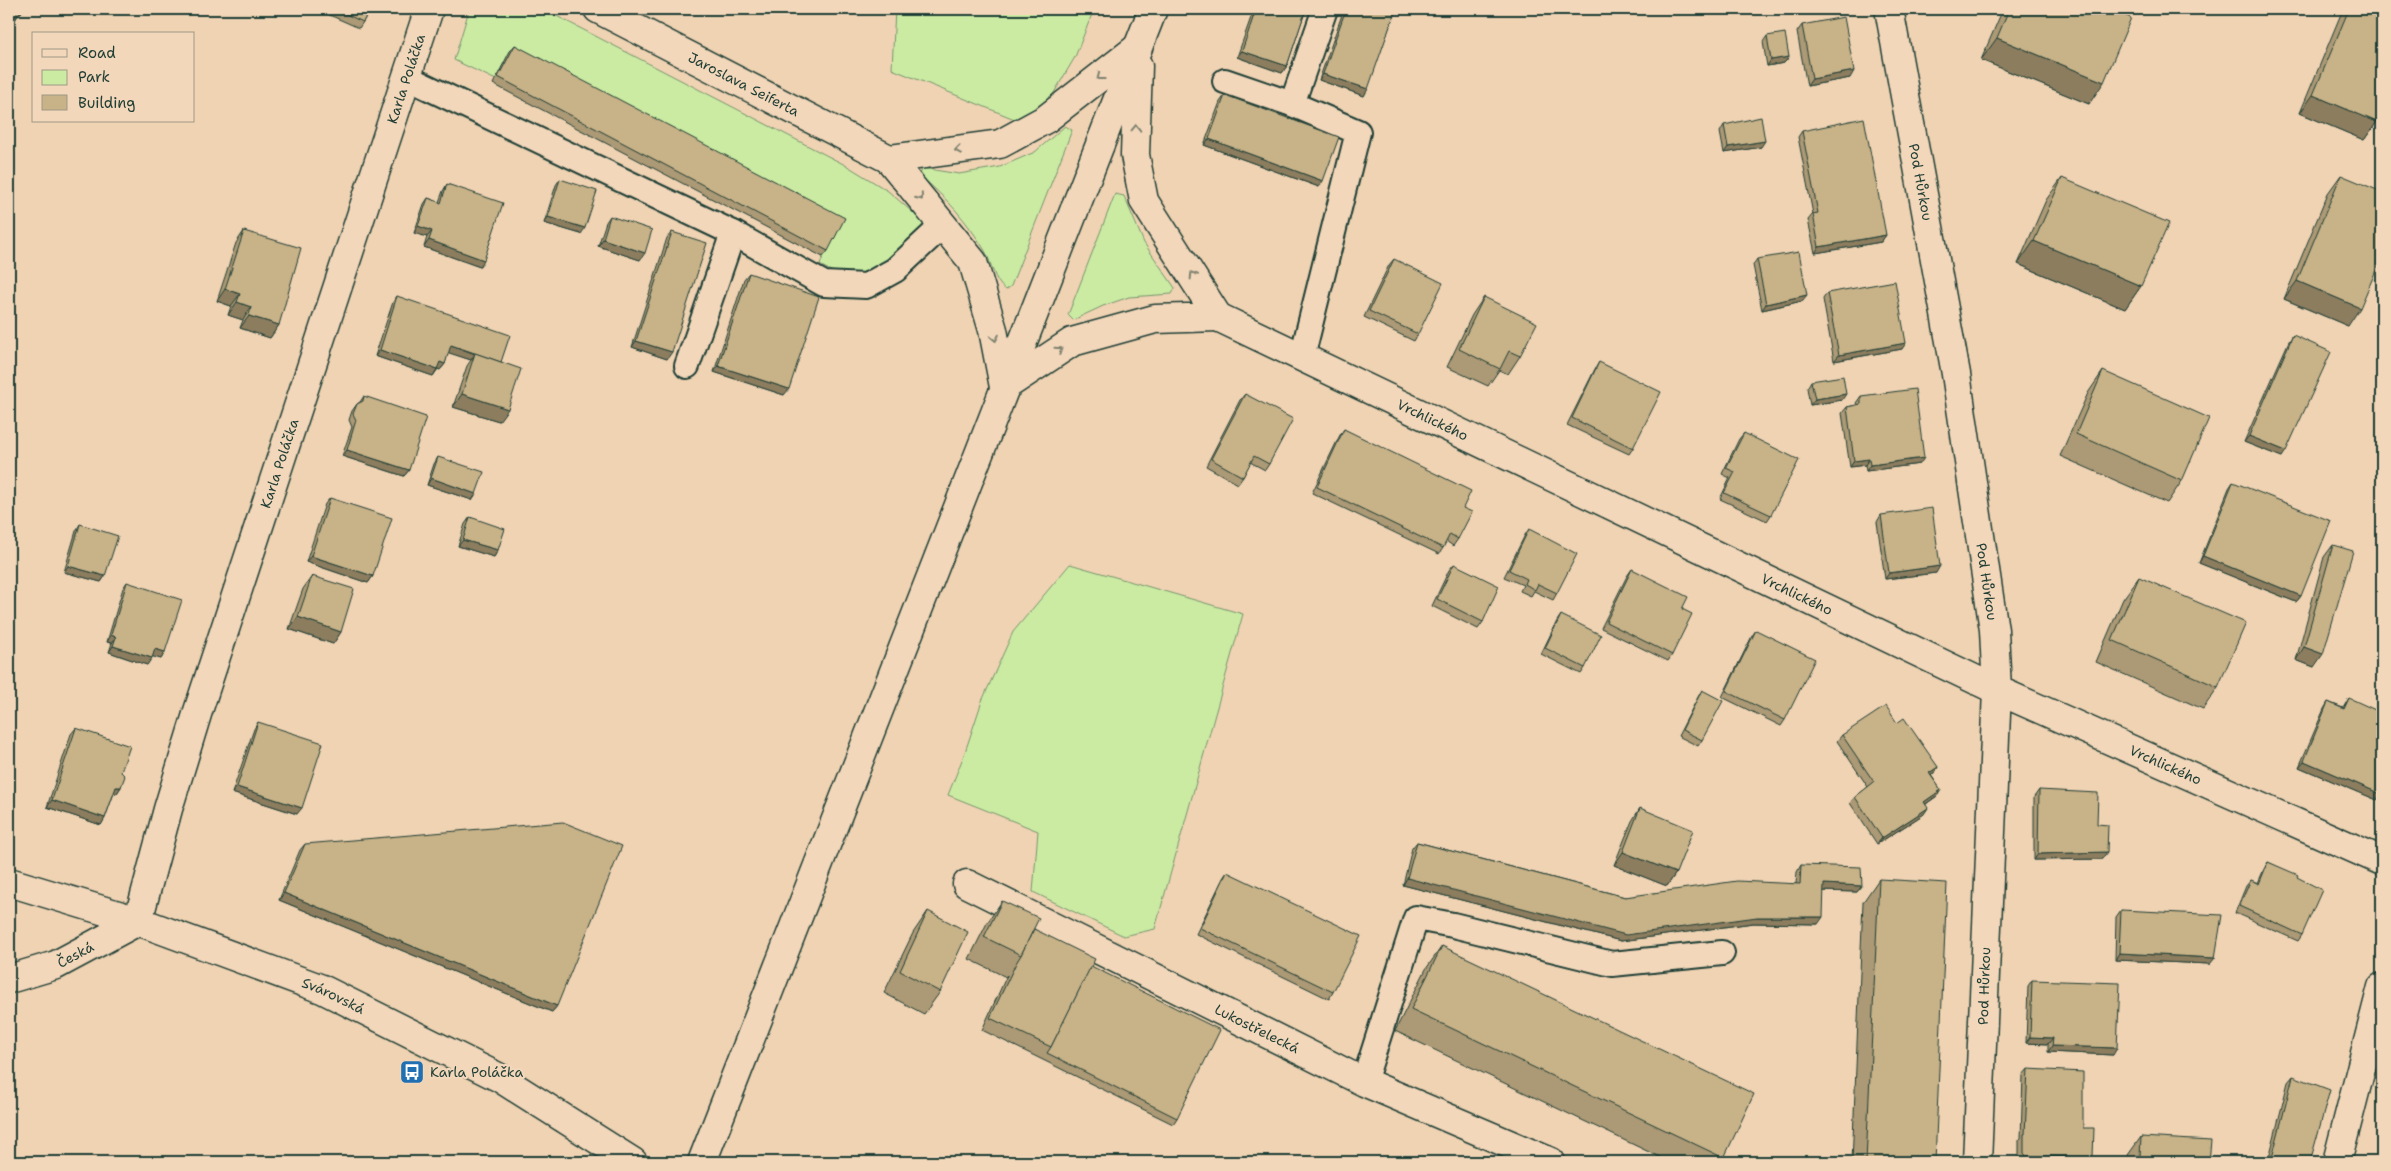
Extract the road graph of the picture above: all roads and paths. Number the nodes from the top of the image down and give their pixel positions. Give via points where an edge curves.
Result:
1 (429, 9) edge
2 (598, 9) edge
3 (1153, 9) edge
4 (1325, 9) edge
5 (1889, 9) edge
6 (1138, 47) junction
7 (406, 76) junction
8 (1226, 81) dead end
9 (1292, 104) junction
10 (889, 159) junction
11 (943, 225) junction
12 (733, 233) junction
13 (1218, 316) junction
14 (1302, 357) junction
15 (687, 366) dead end
16 (1004, 387) junction
17 (1997, 690) junction
18 (2382, 861) edge
19 (9, 882) edge
20 (967, 884) dead end
21 (138, 922) junction
22 (1722, 953) dead end
23 (9, 979) edge
24 (2382, 986) edge
25 (1364, 1082) junction
26 (633, 1162) edge
27 (702, 1162) edge
28 (1550, 1162) edge
29 (1977, 1162) edge
30 (2337, 1162) edge

1 - 7 street, Karla Poláčka
2 - 10 street, Jaroslava Seiferta
3 - 6 street
4 - 9 lane
5 - 17 street, Pod Hůrkou via 1956,374 1994,630
6 -> 10 street via 1046,119 1000,144
13 -> 6 street via 1144,201 1135,155
6 - 16 street
7 - 12 lane
7 - 21 street, Karla Poláčka via 198,711
8 - 9 lane
9 - 14 lane via 1358,132
10 -> 11 street
11 - 12 lane via 895,270 866,286 824,284
11 -> 16 street via 973,262 993,330
12 - 15 lane
13 - 14 street, Vrchlického
16 -> 13 street via 1072,342 1155,318
14 - 17 street, Vrchlického
16 - 27 street
17 - 18 street, Vrchlického
17 - 29 street, Pod Hůrkou
19 - 21 street, Svárovská
20 - 25 street, Lukostřelecká
21 - 23 street, Česká via 56,965
21 - 26 street, Svárovská via 322,989 500,1078
22 - 25 lane via 1612,964 1453,924 1416,918
24 - 30 street
25 - 28 street, Lukostřelecká

